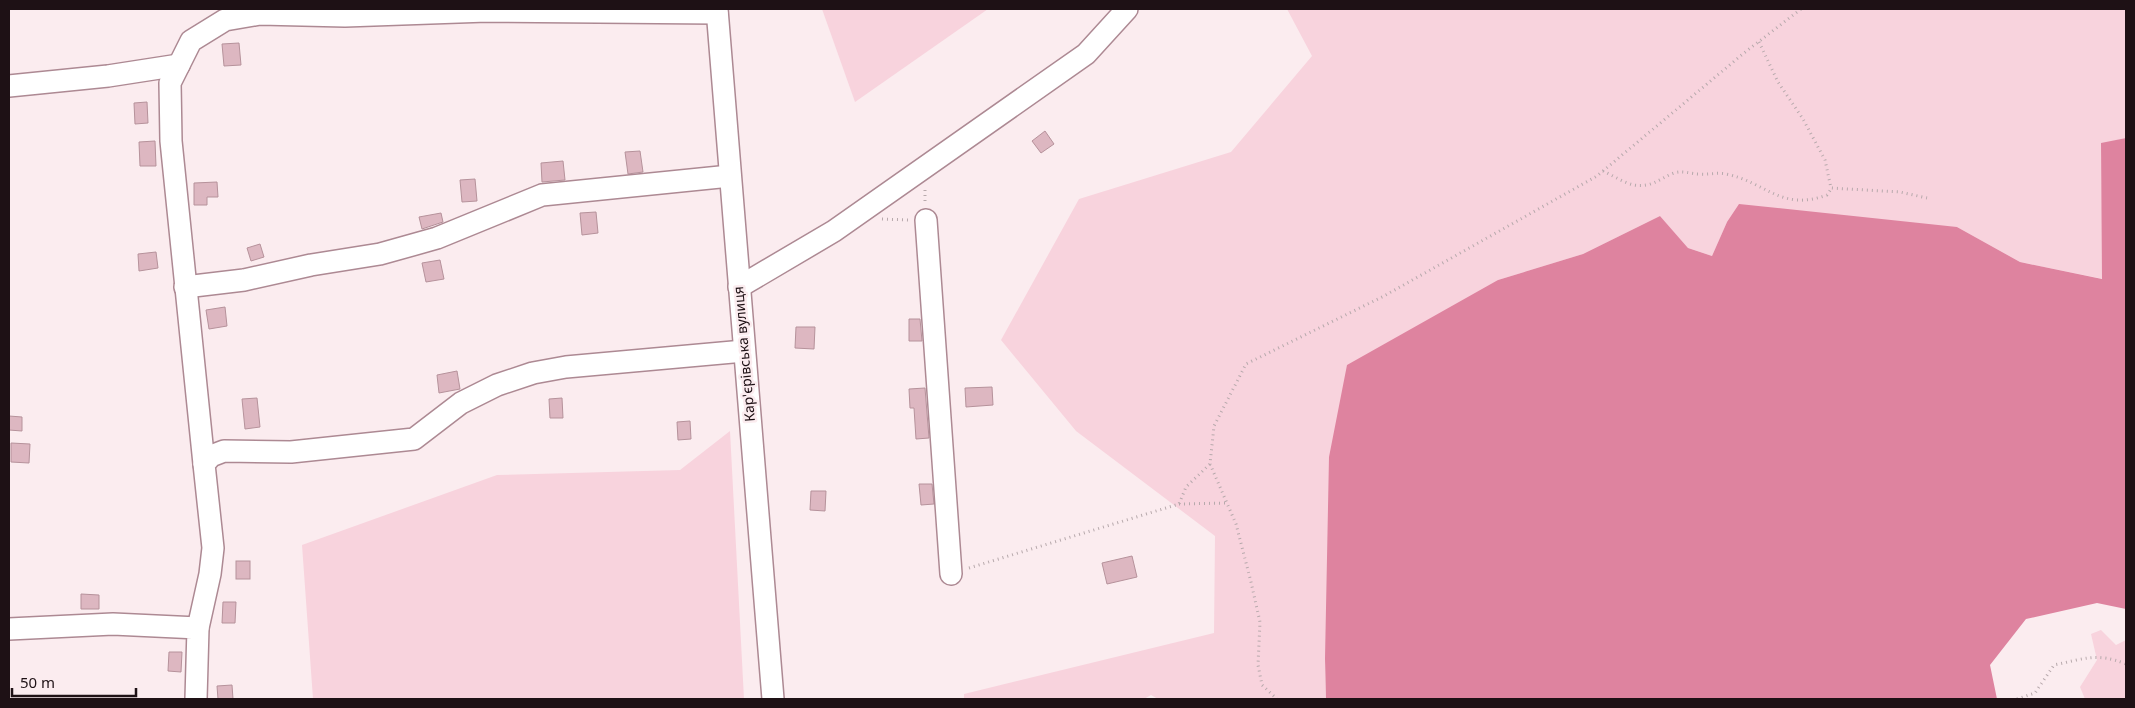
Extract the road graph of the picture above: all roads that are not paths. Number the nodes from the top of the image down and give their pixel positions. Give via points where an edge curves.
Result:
1 (1127, 9) edge
2 (717, 11) edge
3 (179, 65) junction
4 (9, 86) edge
5 (730, 176) junction
6 (926, 220) road end
7 (185, 287) junction
8 (739, 287) junction
9 (744, 351) junction
10 (204, 464) junction
11 (951, 574) road end
12 (198, 628) junction
13 (9, 629) edge
14 (196, 699) edge
15 (774, 699) edge

1 - 8 street via 1086,54 851,219
2 - 3 street via 487,11 345,16 260,14 225,20 199,36 191,42
2 - 5 street, Кар'єрівська вулиця
3 - 4 street
3 - 7 street via 170,83 171,141
5 - 7 street via 542,195 438,238 380,254 244,280
5 - 8 street, Кар'єрівська вулиця
6 - 11 street
7 - 10 street
8 - 9 street, Кар'єрівська вулиця
9 - 10 street via 566,367 496,385 461,402 414,439 291,452 224,451 211,456
9 - 15 street, Кар'єрівська вулиця
10 - 12 street via 213,548
12 - 13 street via 112,624
12 - 14 street

